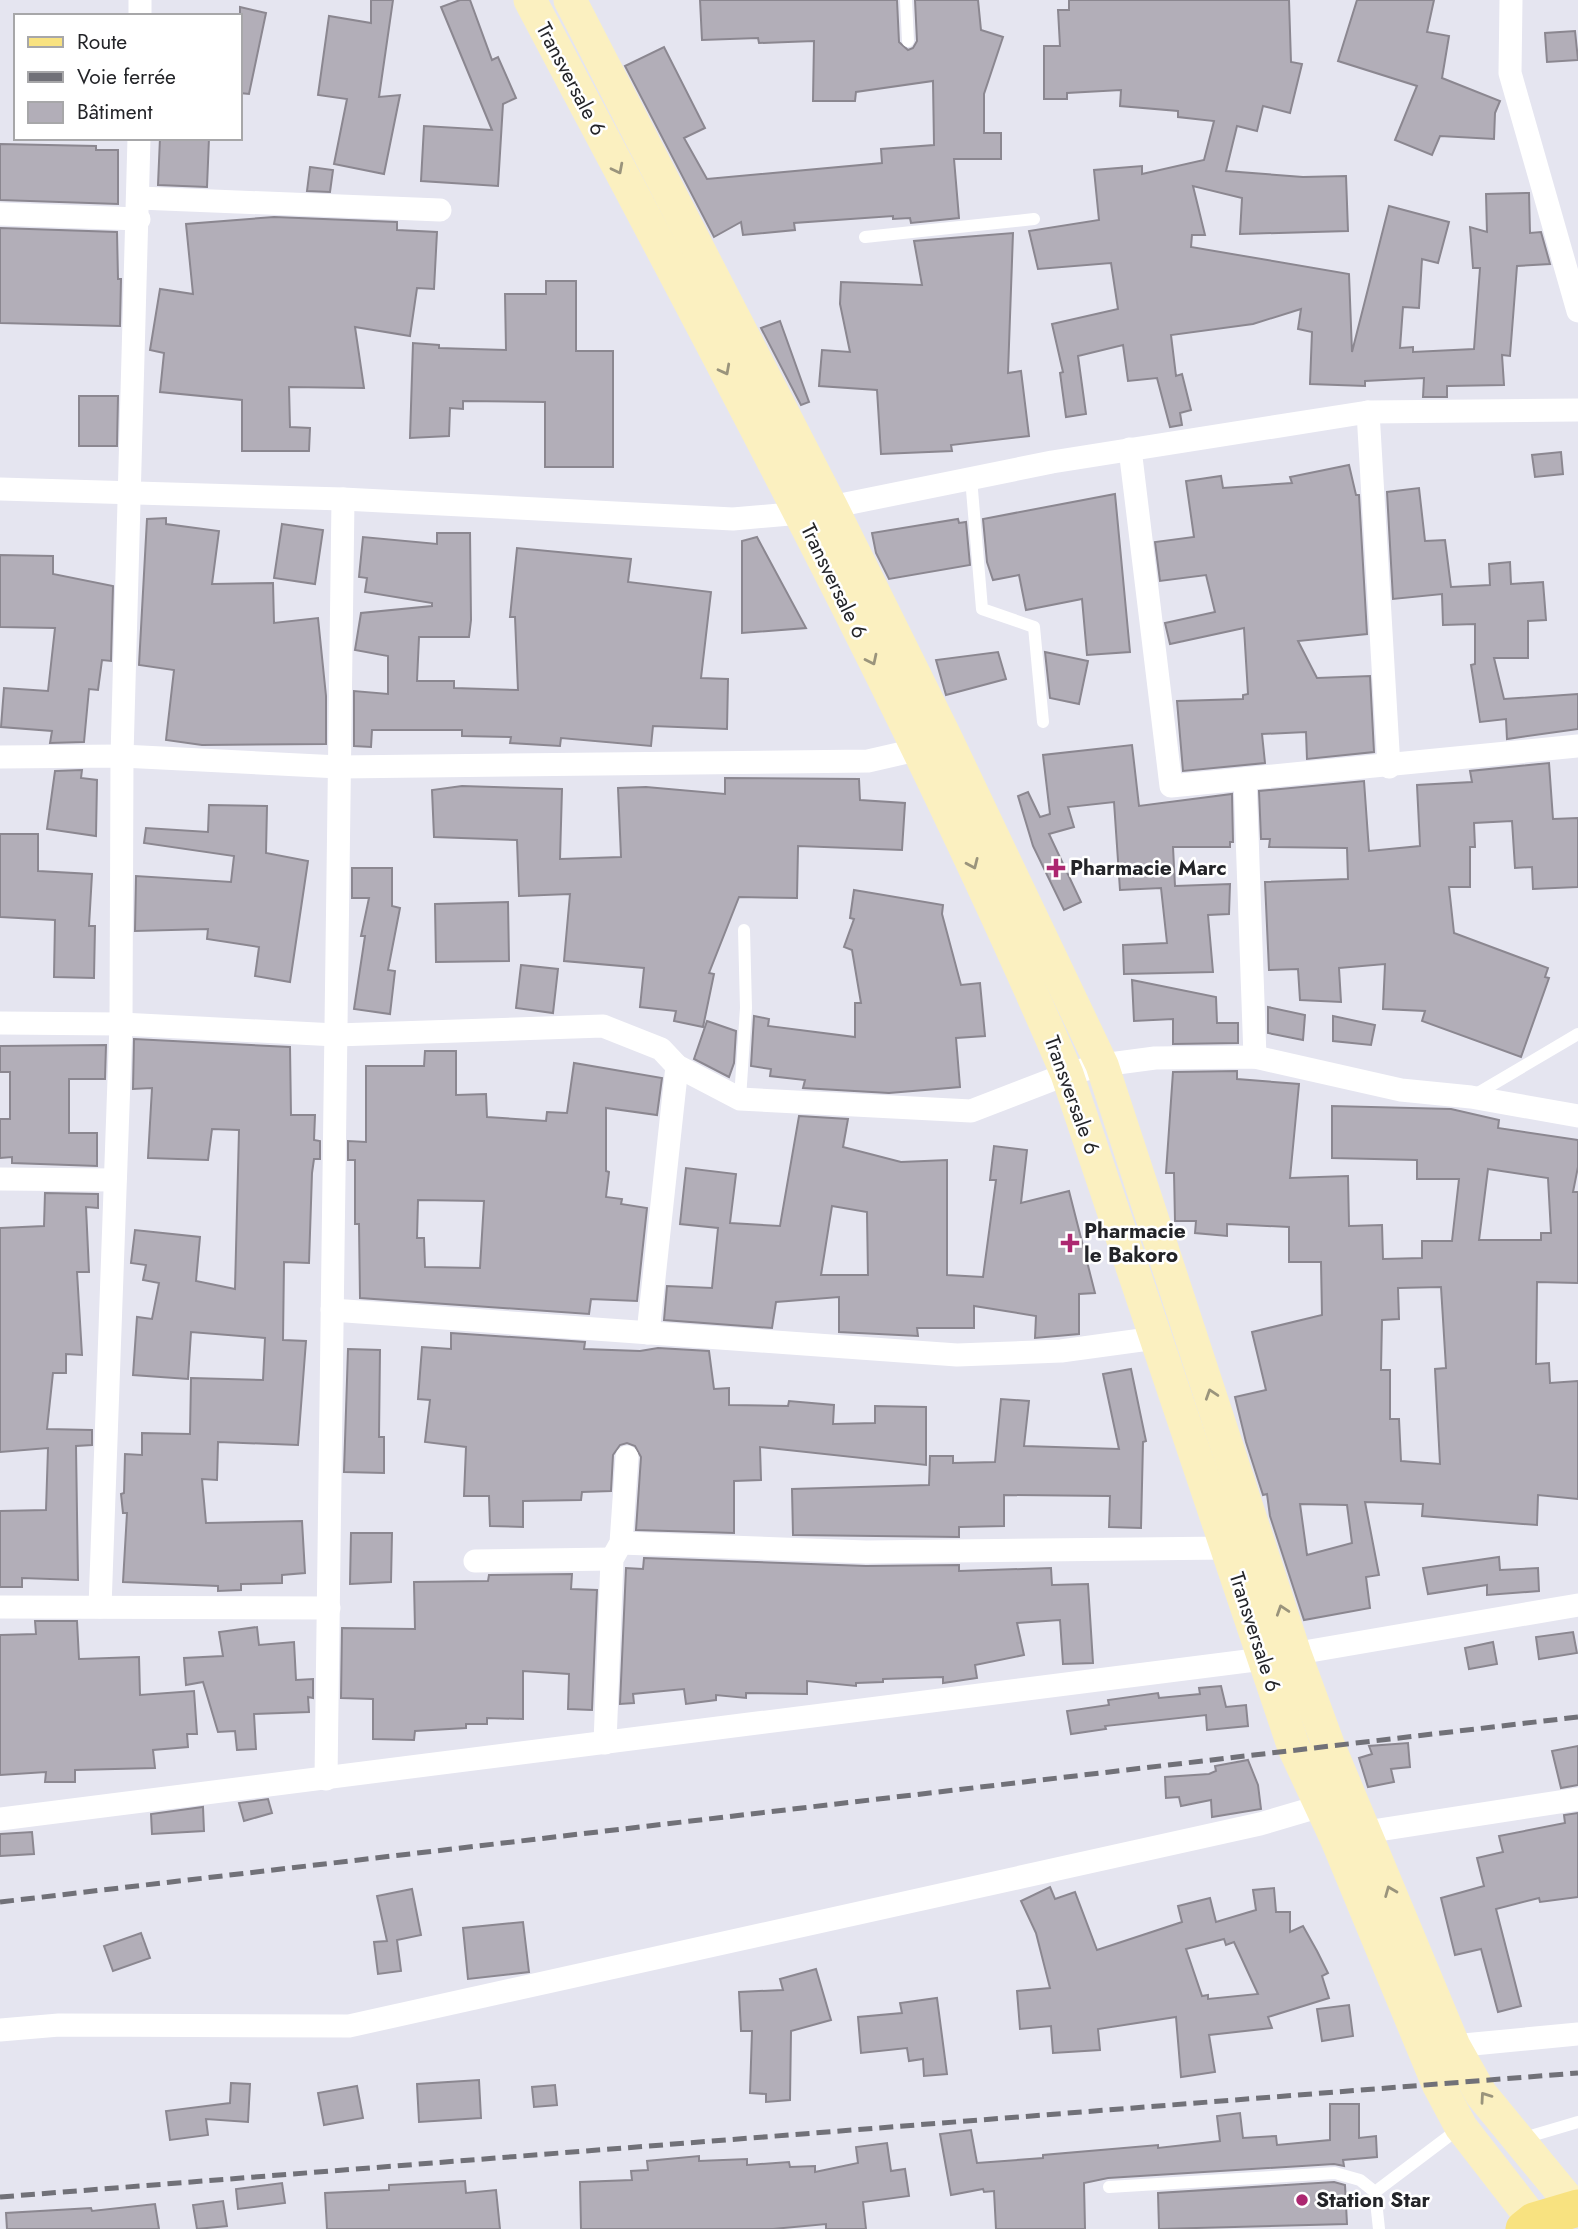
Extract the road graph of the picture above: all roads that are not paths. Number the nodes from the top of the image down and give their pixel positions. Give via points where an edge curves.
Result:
1 (530, 0) edge
2 (570, 0) edge
3 (906, 0) edge
4 (1511, 0) edge
5 (908, 41) dead end
6 (139, 140) edge
7 (139, 208) junction
8 (440, 210) dead end
9 (0, 214) edge
10 (1034, 219) dead end
11 (865, 237) dead end
12 (1578, 311) edge
13 (1578, 410) edge
14 (1368, 412) junction
15 (1130, 449) junction
16 (971, 478) junction
17 (0, 489) edge
18 (130, 492) junction
19 (343, 499) junction
20 (816, 510) junction
21 (1042, 722) dead end
22 (1578, 746) edge
23 (916, 750) junction
24 (122, 756) junction
25 (0, 757) edge
26 (339, 767) junction
27 (1390, 767) junction
28 (1245, 779) junction
29 (744, 930) dead end
30 (0, 1023) edge
31 (121, 1024) junction
32 (1578, 1034) edge
33 (336, 1035) junction
34 (1255, 1058) junction
35 (1102, 1065) junction
36 (677, 1066) junction
37 (1067, 1074) junction
38 (1471, 1097) junction
39 (740, 1099) junction
40 (1578, 1116) edge
41 (0, 1179) edge
42 (116, 1180) junction
43 (332, 1310) junction
44 (648, 1333) junction
45 (1156, 1339) junction
46 (627, 1457) dead end
47 (1228, 1548) junction
48 (617, 1551) junction
49 (475, 1562) dead end
50 (1578, 1605) edge
51 (0, 1607) edge
52 (100, 1607) junction
53 (329, 1608) junction
54 (1296, 1654) junction
55 (1263, 1659) junction
56 (605, 1743) junction
57 (326, 1779) junction
58 (1578, 1799) edge
59 (1321, 1806) junction
60 (0, 1819) edge
61 (1351, 1835) junction
62 (0, 2030) edge
63 (1578, 2034) edge
64 (1438, 2047) junction
65 (1578, 2122) edge
66 (1461, 2127) junction
67 (1519, 2140) junction
68 (1109, 2187) dead end
69 (1375, 2192) junction
70 (1576, 2207) edge
71 (1529, 2225) edge
72 (1379, 2229) edge

1 -> 20 main road, Transversale 6
2 - 20 main road, Transversale 6
3 - 5 lane
4 - 12 street via 1510,73
6 - 7 street
7 - 8 street
7 - 9 street
7 - 18 street
10 - 11 lane
13 - 14 street
14 - 15 street
14 - 27 street
15 - 16 street
15 - 28 street via 1171,786
16 - 20 street
16 - 21 lane via 982,609 1034,627
17 - 18 street
18 - 19 street
18 - 24 street
19 - 20 street via 733,519
19 - 26 street
20 -> 23 main road, Transversale 6
20 - 35 main road, Transversale 6 via 946,736
22 - 27 street
23 - 26 street via 868,761
23 -> 37 main road, Transversale 6 via 967,851
24 - 25 street
24 - 26 street
24 - 31 street
26 - 33 street
27 - 28 street
28 - 34 street
29 - 39 lane via 746,1007
30 - 31 street
31 - 33 street
31 - 42 street
32 - 38 lane
33 - 36 street via 603,1026 661,1049
33 - 43 street
34 - 35 street via 1155,1058
34 - 38 street via 1401,1090
35 - 37 street
54 -> 35 main road, Transversale 6
36 - 39 street
36 - 44 street
37 - 39 street via 971,1111
37 - 45 main road, Transversale 6
38 - 40 street
41 - 42 street
42 - 52 street
43 - 44 street
43 - 53 street
44 - 45 street via 957,1355 1061,1351
45 - 47 main road, Transversale 6
46 - 48 street
47 - 48 street
47 - 55 main road, Transversale 6
48 - 49 street
48 - 56 street
50 - 54 street
51 - 52 street
52 - 53 street
53 - 57 street
54 - 55 street
54 - 61 main road, Transversale 6 via 1328,1744
55 - 56 street
55 - 59 main road, Transversale 6 via 1294,1748
56 - 57 street
57 - 60 street
58 - 61 street
59 - 61 main road, Transversale 6
59 - 62 street via 1259,1824 349,2026 59,2025
61 - 64 main road, Transversale 6
63 - 64 street
64 - 66 main road, Transversale 6
67 -> 64 main road, Transversale 6
65 - 67 lane
66 - 69 lane
66 - 71 main road, Transversale 6
67 - 70 main road, Transversale 6
68 - 69 lane via 1335,2173 1360,2180
69 - 72 lane
70 - 71 main road

